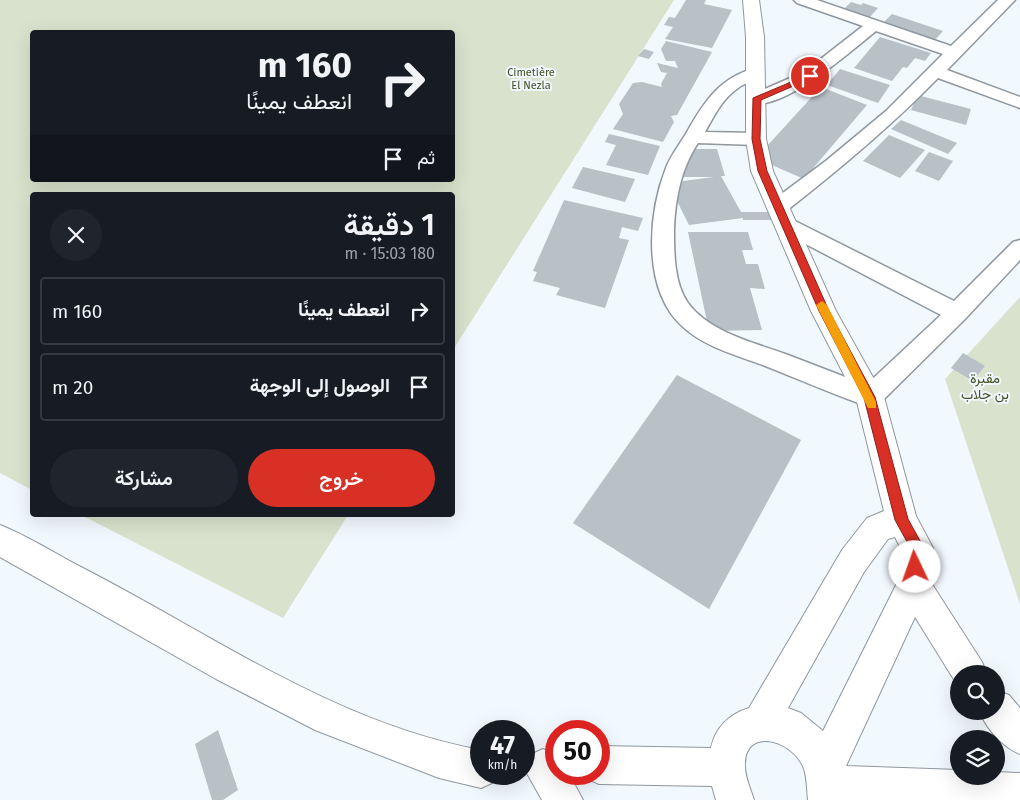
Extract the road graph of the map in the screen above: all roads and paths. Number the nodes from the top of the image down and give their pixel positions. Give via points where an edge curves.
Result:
1 (802, 0) edge
2 (1007, 0) edge
3 (747, 2) edge
4 (874, 25) junction
5 (952, 52) junction
6 (935, 71) junction
7 (756, 72) junction
8 (757, 98) junction
9 (1020, 103) edge
10 (692, 137) junction
11 (756, 139) junction
12 (782, 216) junction
13 (1020, 247) edge
14 (957, 313) junction
15 (870, 397) junction
16 (902, 520) junction
17 (0, 540) edge
18 (913, 585) junction
19 (964, 665) edge
20 (1005, 718) edge
21 (762, 720) junction
22 (1020, 736) edge
23 (470, 766) edge
24 (610, 767) edge
25 (541, 768) edge
26 (731, 784) edge
27 (827, 784) edge
28 (1020, 792) edge
29 (564, 800) edge

1 - 4 street
2 - 5 street
3 - 7 main road
4 - 5 street
4 - 8 street via 810,76
5 - 6 street
6 - 9 street
6 - 12 street
7 - 8 main road
7 - 10 street via 733,81 715,101
8 - 11 main road
10 - 11 street
10 - 15 street via 680,156 667,194 662,249 676,301 688,318 712,334
11 - 12 main road via 762,171
12 - 14 street
12 - 15 main road via 824,311
13 - 14 street
14 - 15 street
15 - 16 main road
16 - 18 main road via 917,548
16 - 21 main road via 878,528 853,561
17 - 23 main road via 220,663 306,707 361,732
18 - 19 main road
18 - 27 main road
20 - 22 main road
21 - 26 main road via 747,725 735,735 728,750
21 - 27 main road via 792,728 806,738 817,752
24 - 26 main road
25 - 29 main road
27 - 28 main road

